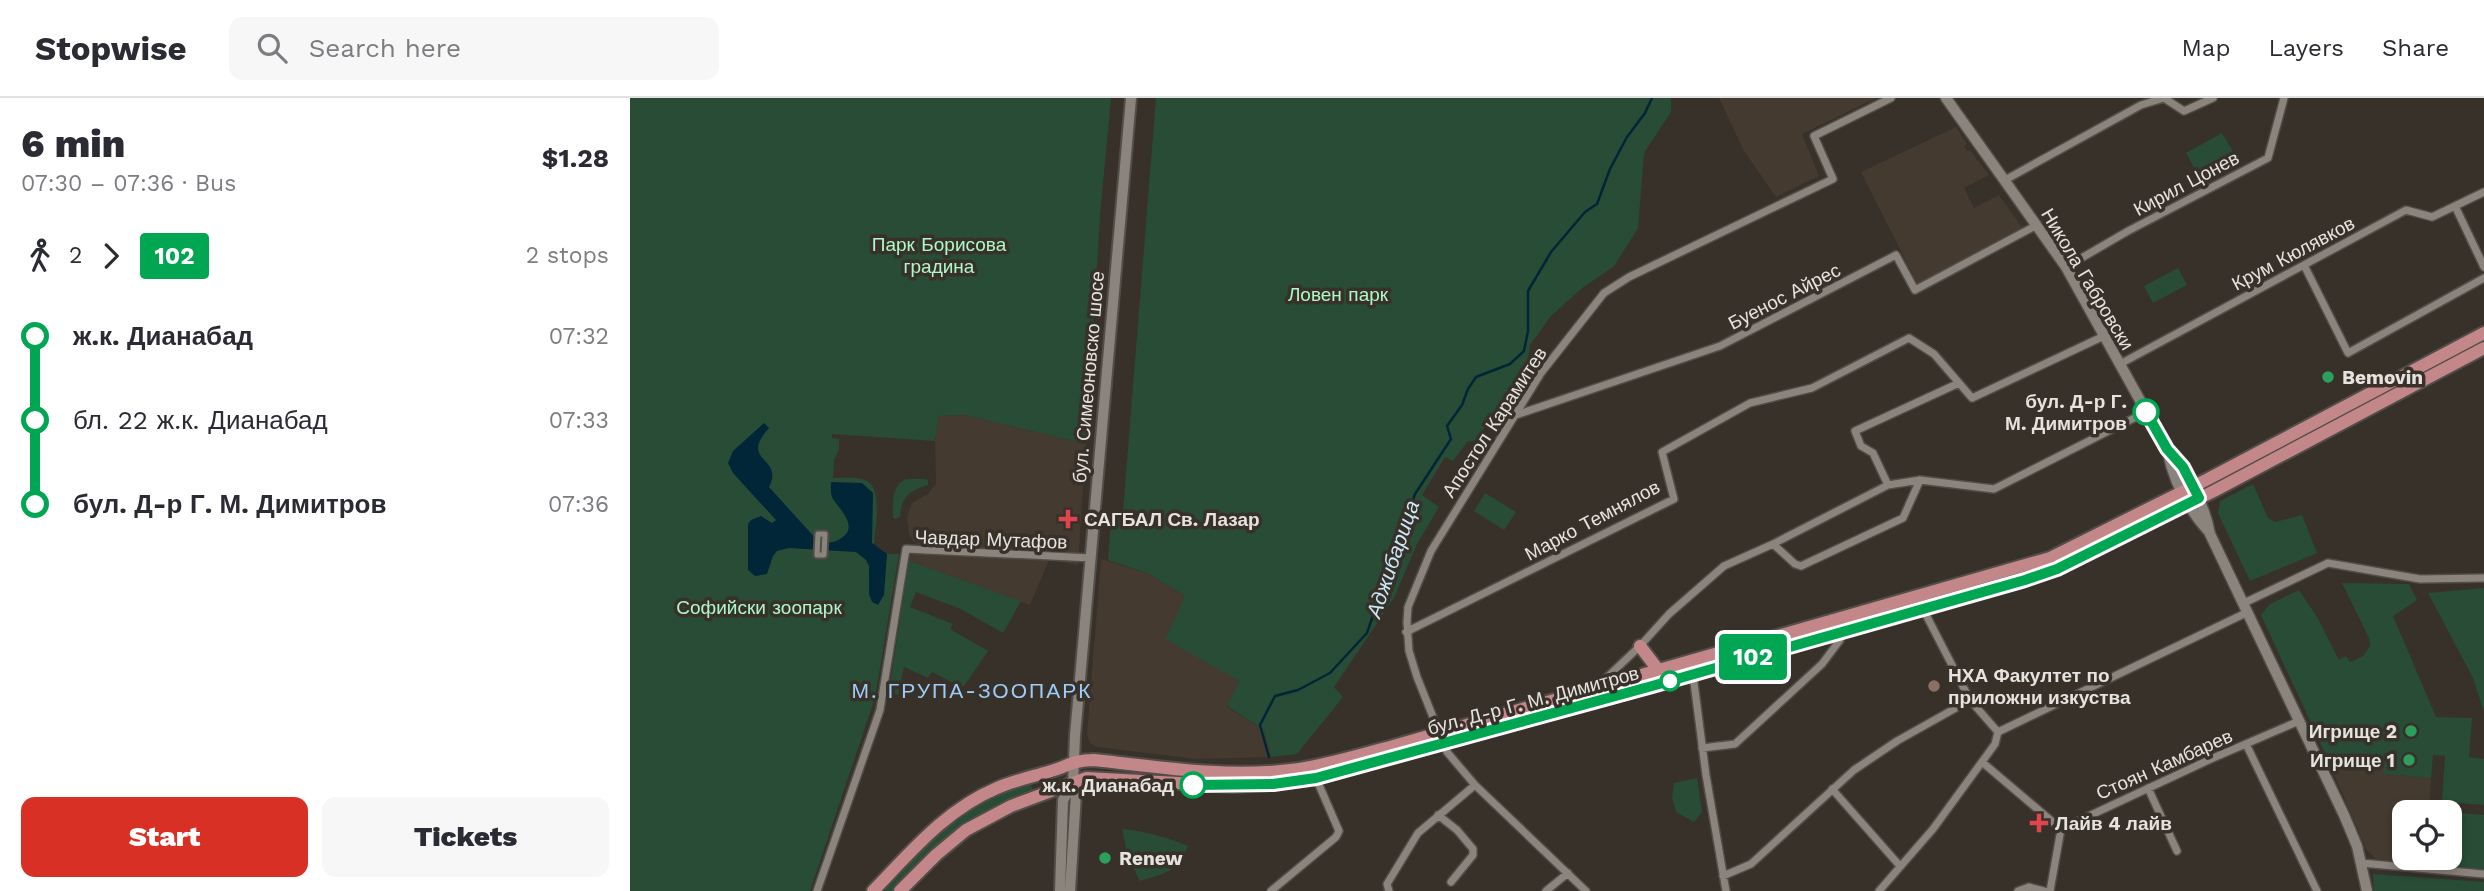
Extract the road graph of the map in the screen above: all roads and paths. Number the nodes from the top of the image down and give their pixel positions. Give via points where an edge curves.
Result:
1 (1131, 98) edge
2 (1891, 98) edge
3 (1946, 98) edge
4 (2213, 98) edge
5 (2284, 98) edge
6 (2139, 101) edge
7 (2005, 180) junction
8 (2484, 192) edge
9 (2455, 206) junction
10 (2037, 225) junction
11 (2304, 265) junction
12 (2066, 267) junction
13 (2484, 267) edge
14 (2484, 278) edge
15 (2484, 333) edge
16 (2104, 336) junction
17 (2484, 348) edge
18 (2120, 364) junction
19 (1959, 383) junction
20 (2146, 412) junction
21 (1516, 415) junction
22 (1920, 480) junction
23 (1888, 485) junction
24 (2191, 495) junction
25 (1773, 544) junction
26 (1091, 558) junction
27 (2484, 578) edge
28 (2246, 607) junction
29 (1923, 608) junction
30 (1406, 632) junction
31 (1838, 633) junction
32 (1640, 646) junction
33 (1659, 671) junction
34 (1693, 675) junction
35 (1595, 689) junction
36 (1970, 700) junction
37 (2299, 721) junction
38 (1998, 733) junction
39 (1441, 739) junction
40 (2246, 744) junction
41 (1702, 748) junction
42 (1073, 761) junction
43 (1982, 762) junction
44 (1316, 778) junction
45 (1073, 785) junction
46 (1475, 785) junction
47 (2148, 788) junction
48 (1832, 789) junction
49 (1438, 815) junction
50 (2061, 829) junction
51 (2177, 850) dead end
52 (2361, 863) junction
53 (1900, 866) junction
54 (1568, 873) junction
55 (2484, 874) edge
56 (1723, 876) junction
57 (1451, 882) dead end
58 (817, 891) edge
59 (873, 891) edge
60 (900, 891) edge
61 (1060, 891) edge
62 (1070, 891) edge
63 (1271, 891) edge
64 (1389, 891) edge
65 (1546, 891) edge
66 (1586, 891) edge
67 (1719, 891) edge
68 (1726, 891) edge
69 (1879, 891) edge
70 (2018, 891) edge
71 (2044, 891) edge
72 (2050, 891) edge
73 (2317, 891) edge
74 (2367, 891) edge

1 - 26 main road, бул. Симеоновско шосе
2 - 21 street, Апостол Карамитев via 1814,136 1833,178 1604,293 1541,373
3 - 7 street, Никола Габровски
4 - 6 street via 2184,111 2164,98
5 - 12 street, Кирил Цонев via 2268,158
6 - 7 street
7 - 10 street, Никола Габровски
8 - 9 street, Крум Кюлявков
9 - 11 street, Крум Кюлявков via 2432,217 2406,210
9 - 13 street
10 - 12 street, Никола Габровски
10 - 21 street, Буенос Айрес via 1915,290 1896,256 1720,346
11 - 14 street via 2348,353
11 - 18 street, Крум Кюлявков
12 - 16 street, Никола Габровски
15 - 24 main road, бул. Д-р Г. М. Димитров
16 - 18 street, Никола Габровски
16 - 19 street via 1972,398
17 - 24 main road, бул. Д-р Г. М. Димитров
18 - 20 street, Никола Габровски
19 - 23 street via 1855,431 1861,446 1873,453
19 - 30 street, Марко Темнялов via 1934,354 1909,338 1812,388 1750,403 1662,452 1674,499
20 - 22 street via 1994,489
20 - 24 street, Никола Габровски via 2167,449 2172,472
21 - 30 street, Апостол Карамитев via 1431,551 1408,607
22 - 23 street
22 - 25 street via 1903,518 1801,566
23 - 25 street
24 - 28 street, Никола Габровски via 2197,519 2210,534
24 - 29 main road, бул. Д-р Г. М. Димитров via 2057,569
24 - 33 main road, бул. Д-р Г. М. Димитров via 2050,558
25 - 32 street via 1724,566
26 - 42 main road, бул. Симеоновско шосе
26 - 58 street, Чавдар Мутафов via 906,548 880,710
27 - 28 street via 2420,579 2328,563
28 - 37 street, Никола Габровски
28 - 38 street
29 - 31 main road, бул. Д-р Г. М. Димитров
29 - 36 street
30 - 39 street, Апостол Карамитев via 1417,677
31 - 34 main road, бул. Д-р Г. М. Димитров
31 - 41 street via 1840,640 1822,664 1735,744
32 - 33 main road
32 - 35 street
33 - 35 main road, бул. Д-р Г. М. Димитров
34 - 39 main road, бул. Д-р Г. М. Димитров
34 - 41 street
35 - 39 main road, бул. Д-р Г. М. Димитров
36 - 38 street
36 - 48 street via 1897,740
37 - 40 street, Стоян Камбарев
37 - 52 street, Никола Габровски via 2344,815
38 - 43 street
39 - 42 main road, бул. Д-р Г. М. Димитров via 1282,771 1209,773
39 - 44 main road, бул. Д-р Г. М. Димитров
39 - 46 street, Апостол Карамитев
40 - 47 street, Стоян Камбарев
40 - 73 street
41 - 56 street
42 - 45 main road, бул. Симеоновско шосе
42 - 59 main road via 995,789 959,809 918,843
43 - 50 street
43 - 53 street via 1933,830
44 - 45 main road, бул. Д-р Г. М. Димитров via 1233,786 1092,777
44 - 63 street via 1339,831
45 - 60 main road, бул. Д-р Г. М. Димитров via 1011,806 966,830
45 - 61 main road, бул. Симеоновско шосе via 1063,800
45 - 62 main road, бул. Симеоновско шосе
46 - 49 street
46 - 54 street, Апостол Карамитев
47 - 50 street, Стоян Камбарев
47 - 51 street
48 - 53 street
48 - 56 street via 1751,864
49 - 57 street via 1473,849
49 - 64 street via 1418,833 1387,884
50 - 72 street
52 - 55 street
52 - 74 street, Никола Габровски
53 - 69 street
54 - 65 street
54 - 66 street, Апостол Карамитев
56 - 67 street
56 - 68 street
70 - 71 street via 2029,887

